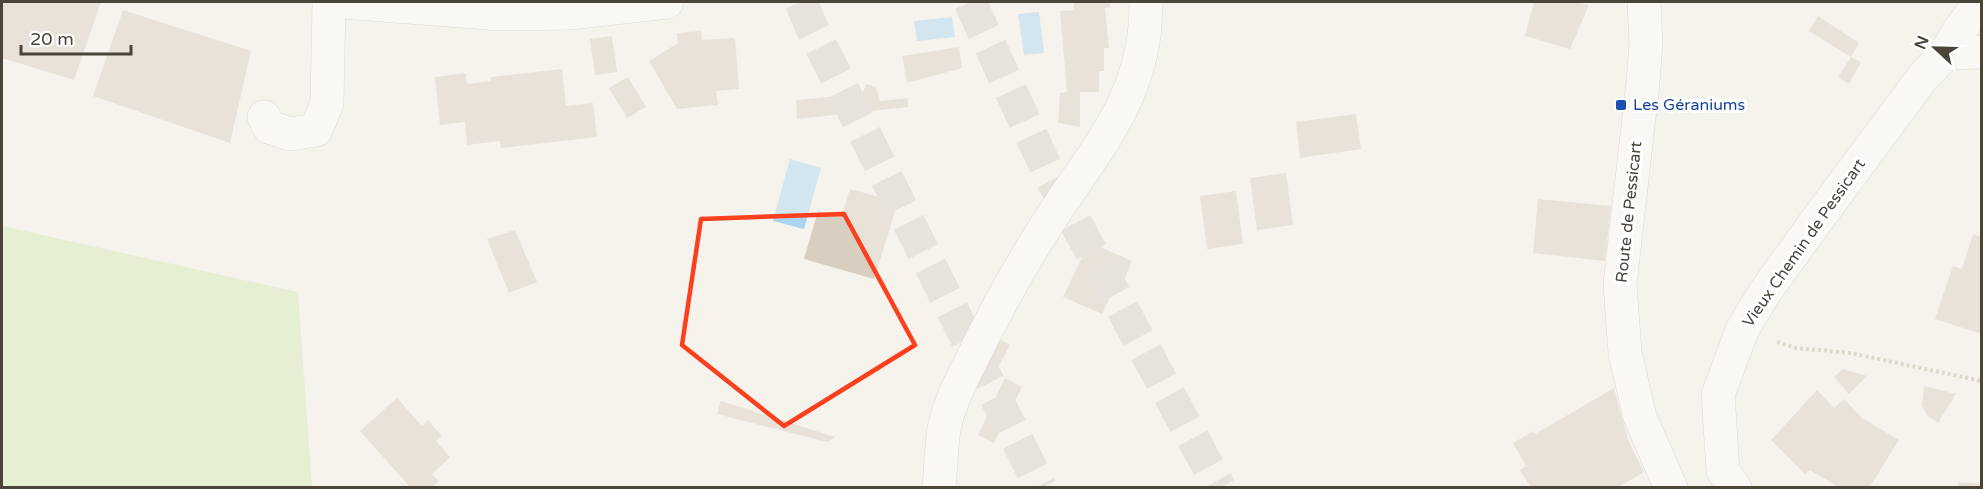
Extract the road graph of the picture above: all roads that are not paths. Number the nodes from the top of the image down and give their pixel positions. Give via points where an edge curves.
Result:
1 (328, 2) edge
2 (343, 2) edge
3 (667, 2) edge
4 (1146, 2) edge
5 (1644, 2) edge
6 (1980, 2) edge
7 (1982, 52) edge
8 (1946, 53) junction
9 (264, 117) dead end
10 (939, 488) edge
11 (1671, 488) edge
12 (1734, 488) edge

1 - 9 street via 327,103 316,130 290,134 270,127
2 - 3 street via 500,14 570,14
4 - 10 street via 1140,59 1120,114 1045,227 962,378 945,424
5 - 11 street, Route de Pessicart via 1643,82 1620,284 1625,353 1638,406
6 - 8 street, Vieux Chemin de Pessicart
7 - 8 street
8 - 12 street, Vieux Chemin de Pessicart via 1923,77 1817,220 1742,330 1718,395 1723,471

